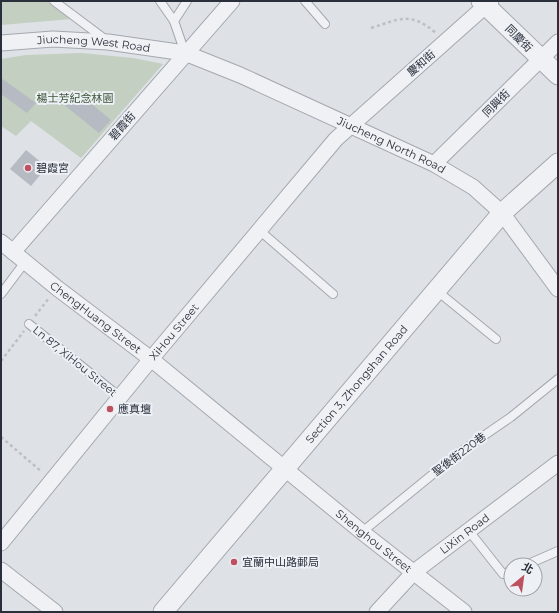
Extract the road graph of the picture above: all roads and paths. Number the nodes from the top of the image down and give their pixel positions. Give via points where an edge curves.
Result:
1 (54, 1) edge
2 (160, 1) edge
3 (187, 1) edge
4 (232, 1) edge
5 (305, 1) edge
6 (486, 3) edge
7 (174, 21) junction
8 (325, 24) dead end
9 (371, 28) dead end
10 (108, 42) junction
11 (446, 42) junction
12 (558, 42) edge
13 (1, 43) edge
14 (186, 53) junction
15 (540, 59) junction
16 (558, 75) edge
17 (351, 124) junction
18 (558, 163) edge
19 (434, 164) junction
20 (502, 213) junction
21 (260, 230) junction
22 (1, 242) edge
23 (13, 252) junction
24 (26, 262) junction
25 (556, 282) edge
26 (436, 290) junction
27 (1, 294) edge
28 (333, 294) dead end
29 (29, 324) dead end
30 (496, 339) dead end
31 (151, 359) junction
32 (558, 379) edge
33 (120, 397) junction
34 (1, 437) edge
35 (558, 463) edge
36 (284, 468) junction
37 (53, 481) junction
38 (469, 531) junction
39 (362, 532) junction
40 (1, 543) edge
41 (558, 551) edge
42 (543, 558) edge
43 (1, 570) edge
44 (414, 572) junction
45 (503, 574) edge
46 (55, 612) edge
47 (163, 612) edge
48 (377, 612) edge
49 (464, 612) edge

1 - 10 lane
2 - 7 lane
3 - 7 lane
4 - 14 street, 碧霞街
5 - 8 lane
6 - 11 street, 慶和街
6 - 15 street, 同慶街
7 - 14 lane
9 - 11 path via 404,18 419,20
10 - 13 street, Jiucheng West Road via 53,39
10 - 14 street, Jiucheng West Road
11 - 17 street, 慶和街
12 - 15 street, 同興街
14 - 17 street, Jiucheng North Road
14 - 23 street, 碧霞街
15 - 16 street, 同慶街
15 - 19 street, 同興街
17 - 19 street, Jiucheng North Road
17 - 21 street, XiHou Street
18 - 20 street, Section 3, Zhongshan Road
19 - 20 street, Jiucheng North Road via 473,187
20 - 25 street, Jiucheng North Road
20 - 26 street, Section 3, Zhongshan Road
21 - 28 lane
21 - 31 street, XiHou Street
22 - 23 street, ChengHuang Street
23 - 24 street, ChengHuang Street
24 - 27 lane
24 - 31 street, ChengHuang Street
26 - 30 lane
26 - 36 street, Section 3, Zhongshan Road
29 - 33 lane, Ln 87, XiHou Street
31 - 33 street, XiHou Street
31 - 36 street, ChengHuang Street
32 - 39 lane, 聖後街220巷 via 511,417 460,452
33 - 37 street, XiHou Street
34 - 37 path
35 - 38 street, LiXin Road
36 - 39 street, Shenghou Street
36 - 47 street, Section 3, Zhongshan Road
37 - 40 street, XiHou Street
38 - 44 street, LiXin Road
38 - 45 lane
39 - 44 street, Shenghou Street
41 - 42 lane
43 - 46 street
44 - 48 street, LiXin Road
44 - 49 street, Shenghou Street

